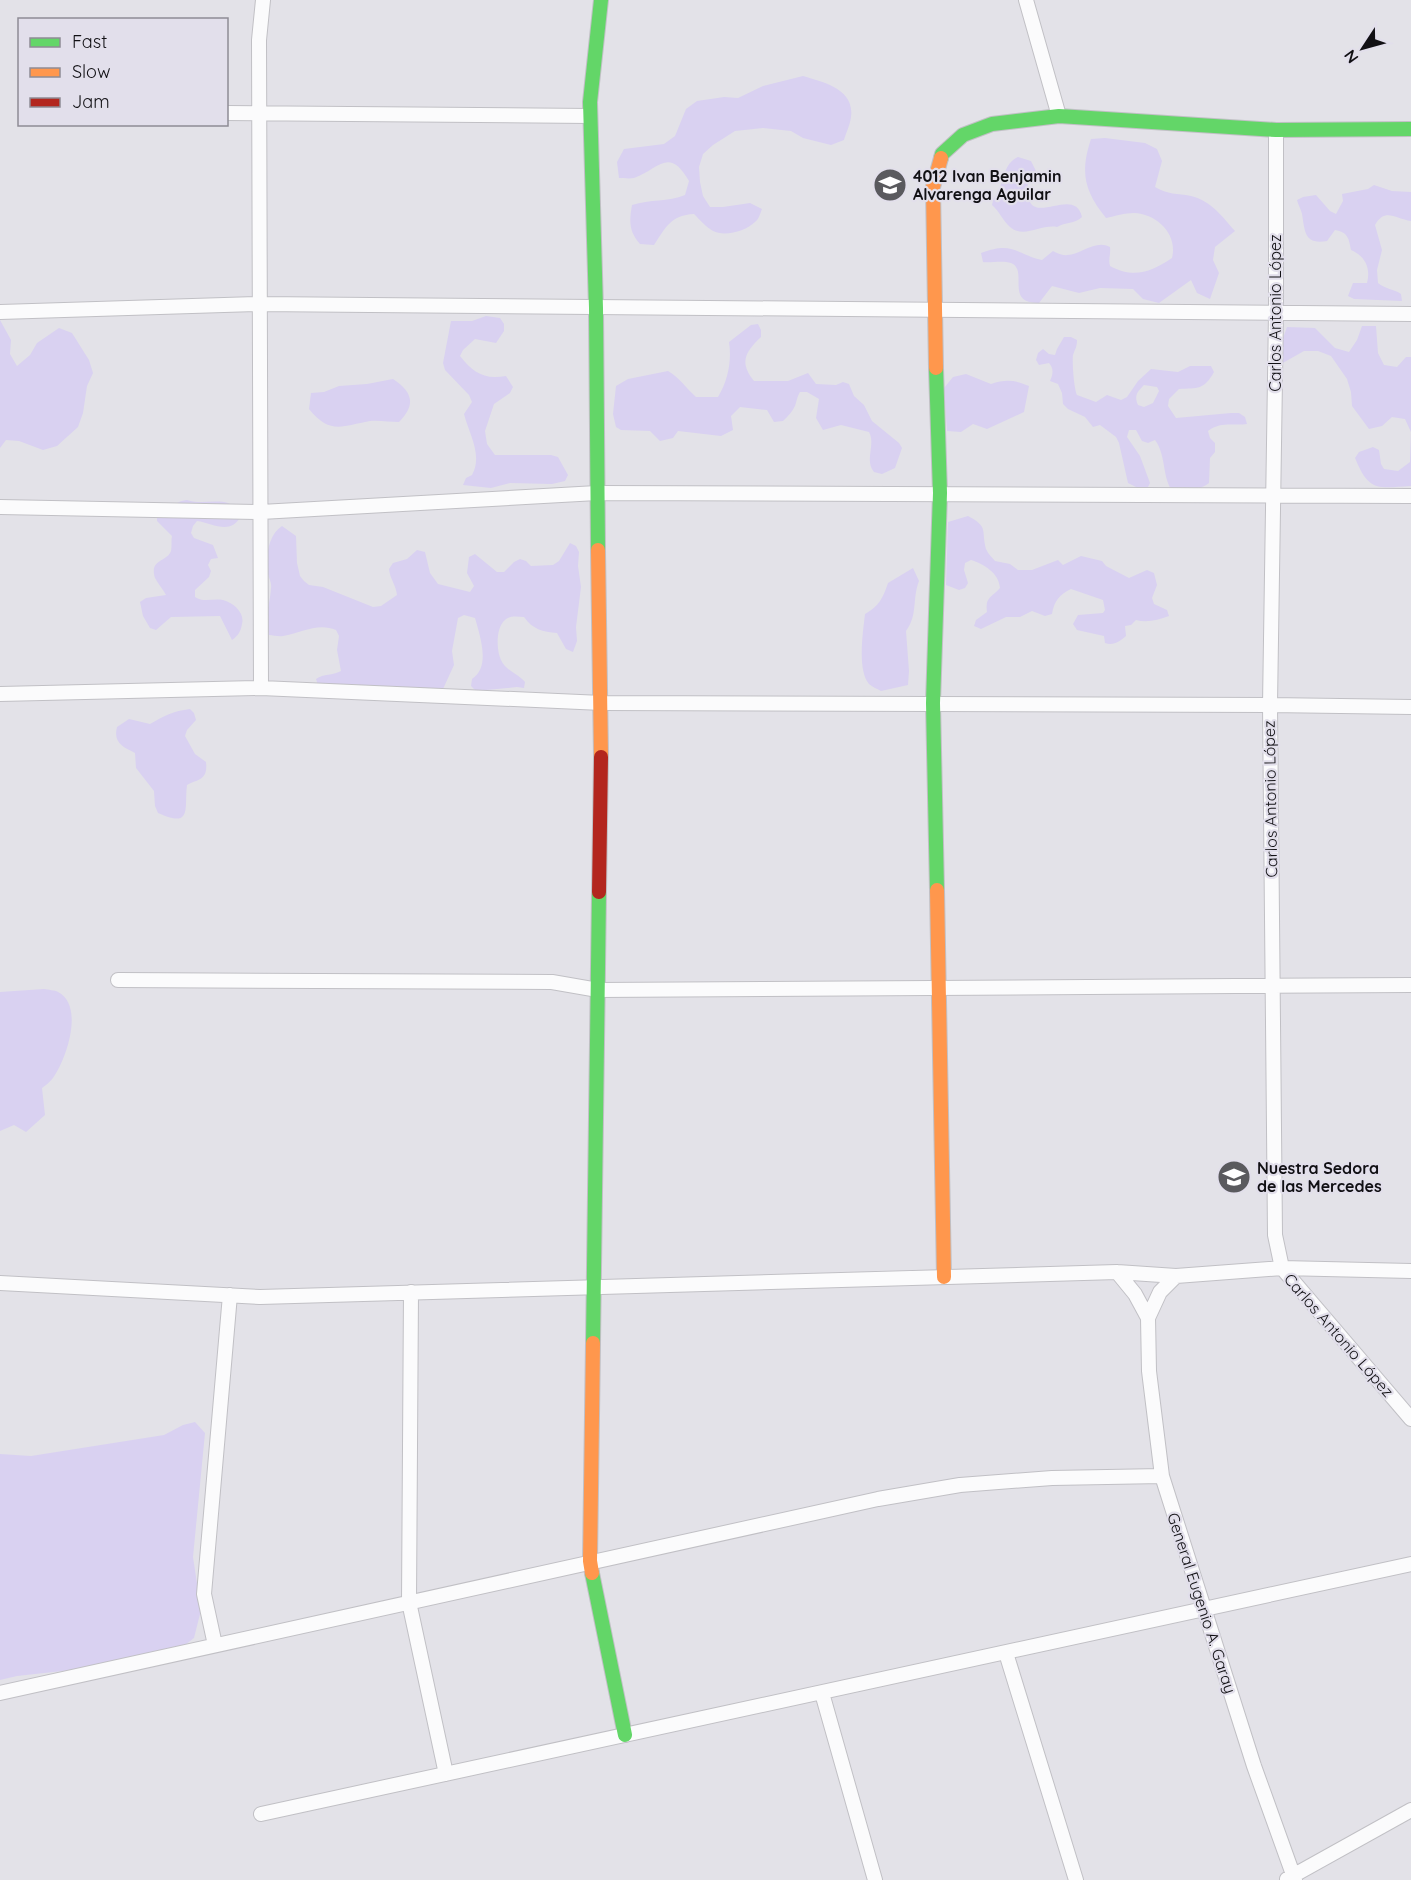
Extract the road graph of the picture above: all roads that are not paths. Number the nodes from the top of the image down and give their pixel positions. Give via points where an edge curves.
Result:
1 (263, 0) edge
2 (601, 0) edge
3 (1026, 0) edge
4 (228, 113) edge
5 (259, 113) junction
6 (590, 116) junction
7 (1059, 116) junction
8 (1411, 129) edge
9 (1276, 130) junction
10 (259, 304) junction
11 (596, 308) junction
12 (934, 310) junction
13 (0, 312) edge
14 (1276, 313) junction
15 (1411, 314) edge
16 (597, 493) junction
17 (940, 493) junction
18 (1274, 495) junction
19 (1411, 496) edge
20 (0, 507) edge
21 (261, 512) junction
22 (261, 688) junction
23 (0, 694) edge
24 (602, 703) junction
25 (933, 704) junction
26 (1269, 705) junction
27 (1411, 707) edge
28 (118, 980) dead end
29 (1272, 985) junction
30 (1411, 985) edge
31 (938, 987) junction
32 (598, 990) junction
33 (1282, 1268) junction
34 (1411, 1271) edge
35 (1117, 1272) junction
36 (1176, 1276) junction
37 (944, 1277) junction
38 (0, 1283) edge
39 (594, 1286) junction
40 (411, 1292) junction
41 (231, 1295) junction
42 (1148, 1318) junction
43 (1411, 1419) edge
44 (1162, 1476) junction
45 (590, 1561) junction
46 (1411, 1564) edge
47 (410, 1602) junction
48 (1204, 1609) junction
49 (214, 1645) junction
50 (1006, 1653) junction
51 (0, 1693) edge
52 (822, 1693) junction
53 (625, 1736) junction
54 (446, 1774) junction
55 (1411, 1810) edge
56 (261, 1814) dead end
57 (1292, 1879) edge
58 (875, 1880) edge
59 (1076, 1880) edge

1 - 5 street
2 - 6 street
3 - 7 street
4 - 5 street
5 - 6 street
5 - 10 street
6 - 11 street
7 - 9 street
7 - 12 street via 992,124 963,135 942,154 933,187
8 - 9 street
9 - 14 street, Carlos Antonio López
10 - 11 street
10 - 13 street
10 - 21 street
11 - 12 street
11 - 16 street
12 - 14 street
12 - 17 street
14 - 15 street
14 - 18 street, Carlos Antonio López
16 - 17 street
16 - 21 street
16 - 24 street
17 - 18 street
17 - 25 street
18 - 19 street
18 - 26 street, Carlos Antonio López
20 - 21 street
21 - 22 street
22 - 23 street
22 - 24 street
24 - 25 street
24 - 32 street
25 - 26 street
25 - 31 street
26 - 27 street
26 - 29 street, Carlos Antonio López
28 - 32 street via 552,982
29 - 30 street
29 - 31 street
29 - 33 street, Carlos Antonio López via 1275,1235
31 - 32 street
31 - 37 street
32 - 39 street
33 - 34 street
33 - 36 street
33 - 43 street, Carlos Antonio López
35 - 36 street
35 - 37 street
35 - 42 street, General Eugenio A. Garay
36 - 42 street, General Eugenio A. Garay via 1160,1292
37 - 39 street
38 - 41 street
39 - 40 street
39 - 45 street
40 - 41 street
40 - 47 street
41 - 49 street via 204,1594
42 - 44 street, General Eugenio A. Garay via 1149,1371
44 - 45 street via 960,1485
44 - 48 street, General Eugenio A. Garay
45 - 47 street
45 - 53 street
46 - 48 street
47 - 49 street
47 - 54 street
48 - 50 street
48 - 57 street, General Eugenio A. Garay
49 - 51 street
50 - 52 street
50 - 59 street
52 - 53 street
52 - 58 street
53 - 54 street
54 - 56 street
55 - 57 street

